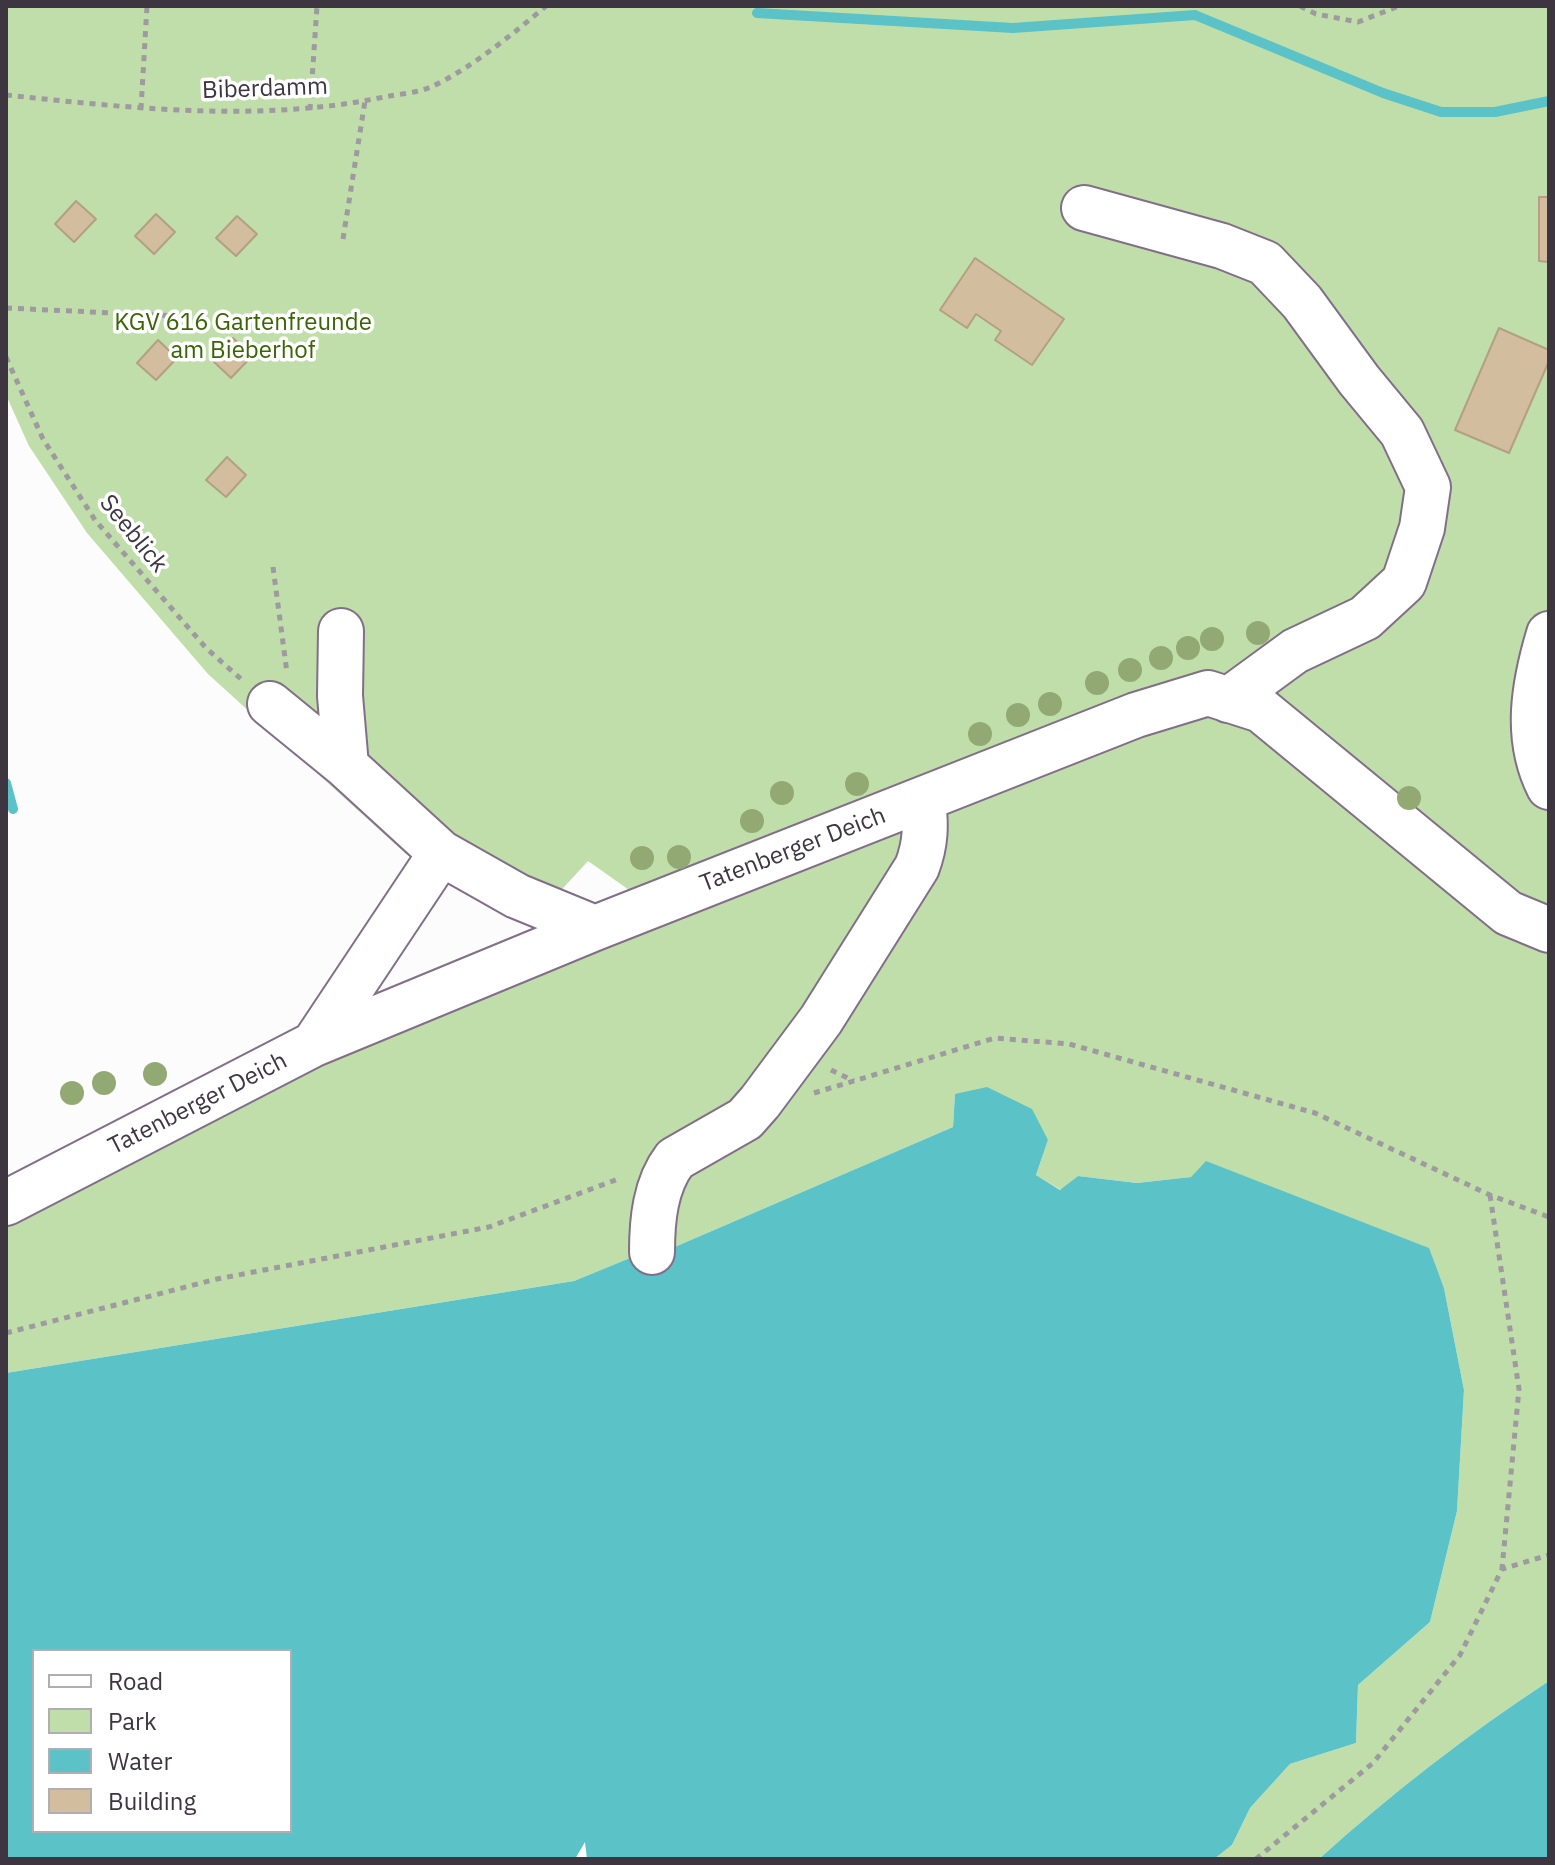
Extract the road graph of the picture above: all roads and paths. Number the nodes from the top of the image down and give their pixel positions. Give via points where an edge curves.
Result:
1 (147, 6) edge
2 (317, 6) edge
3 (546, 6) edge
4 (1300, 6) edge
5 (1317, 6) edge
6 (1399, 6) edge
7 (1316, 14) junction
8 (6, 95) edge
9 (365, 101) junction
10 (141, 109) junction
11 (310, 110) junction
12 (1084, 208) dead end
13 (343, 239) dead end
14 (6, 308) edge
15 (200, 317) dead end
16 (6, 357) edge
17 (273, 567) dead end
18 (341, 631) dead end
19 (1549, 634) edge
20 (279, 694) junction
21 (1228, 700) junction
22 (346, 766) junction
23 (1549, 787) edge
24 (923, 800) junction
25 (441, 853) junction
26 (595, 928) junction
27 (1549, 930) edge
28 (314, 1044) junction
29 (868, 1076) dead end
30 (675, 1159) junction
31 (1490, 1195) junction
32 (6, 1203) edge
33 (1549, 1217) edge
34 (652, 1252) dead end
35 (6, 1333) edge
36 (1549, 1555) edge
37 (1502, 1569) junction
38 (1256, 1859) edge

1 - 10 path
2 - 11 path
3 - 9 path, Biberdamm via 501,44 430,88
4 - 7 path
5 - 7 path
6 - 7 path via 1358,22
8 - 10 path, Biberdamm
9 - 11 path, Biberdamm
9 - 13 path
10 - 11 path, Biberdamm
12 - 21 street via 1265,263 1302,302 1402,432 1428,487 1422,528 1404,582 1365,618 1295,651
14 - 15 path
16 - 20 path, Seeblick via 43,439 95,520 206,648
17 - 20 path
18 - 22 street
19 - 23 street via 1533,711 1536,751
20 - 22 street
21 - 24 street, Tatenberger Deich via 1208,693 1136,715
21 - 27 street, Tatenberger Deich via 1261,710 1508,913
22 - 25 street
24 - 26 street, Tatenberger Deich
24 - 30 street via 927,829 917,867 794,1058 745,1119
25 - 26 street via 517,896
25 - 28 street
26 - 28 street, Tatenberger Deich
28 - 32 street, Tatenberger Deich
29 - 31 path via 995,1038 1069,1044 1315,1113
30 - 34 street via 658,1195
30 - 35 path via 489,1227 217,1279
31 - 33 path
31 - 37 path via 1519,1389
36 - 37 path
37 - 38 path via 1460,1655 1373,1763

